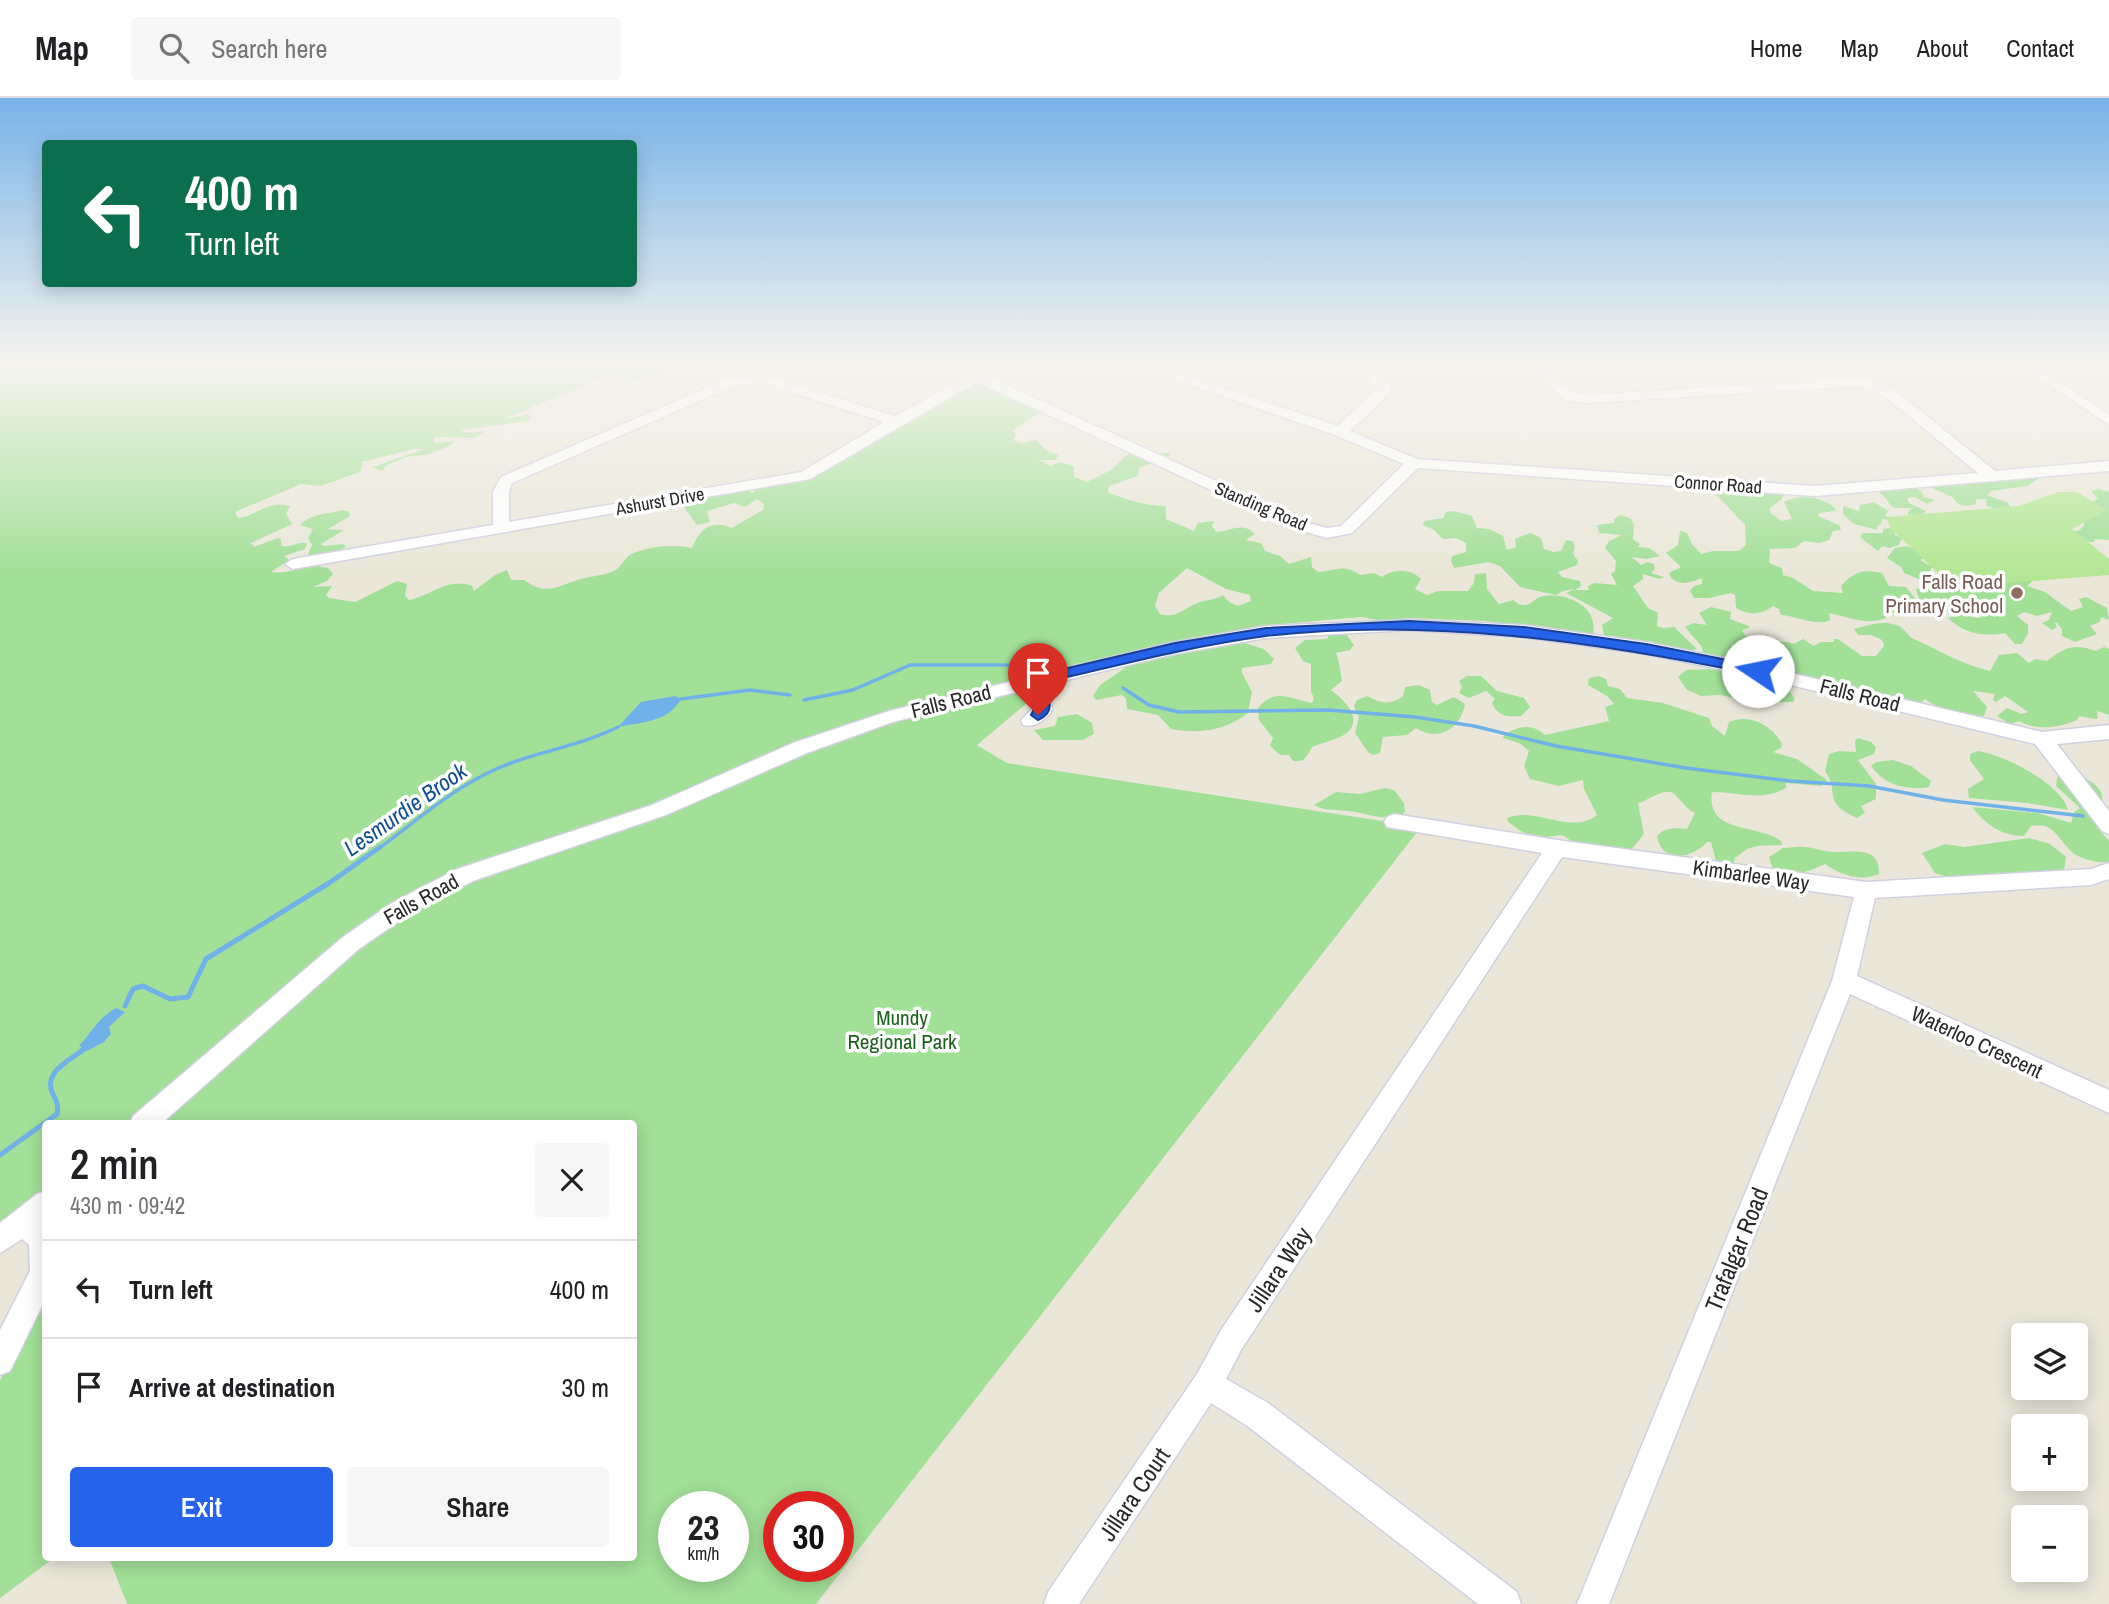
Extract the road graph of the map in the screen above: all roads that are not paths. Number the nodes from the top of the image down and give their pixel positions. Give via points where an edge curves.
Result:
1 (614, 433) edge
2 (875, 433) edge
3 (1100, 433) edge
4 (1343, 433) edge
5 (1939, 433) edge
6 (1414, 463) junction
7 (2109, 466) edge
8 (1992, 476) junction
9 (501, 528) junction
10 (293, 564) dead end
11 (1034, 680) junction
12 (1030, 720) dead end
13 (2109, 732) edge
14 (2042, 739) junction
15 (1394, 822) dead end
16 (2109, 826) edge
17 (1558, 848) junction
18 (2109, 871) edge
19 (1866, 890) junction
20 (1844, 981) junction
21 (2109, 1102) edge
22 (147, 1120) edge
23 (42, 1206) edge
24 (10, 1231) edge
25 (42, 1240) edge
26 (42, 1272) edge
27 (0, 1361) edge
28 (1207, 1384) junction
29 (1060, 1604) edge
30 (1505, 1604) edge
31 (1593, 1604) edge

1 - 9 street via 506,480 501,492
2 - 9 street, Ashurst Drive via 805,476
3 - 6 street, Standing Road via 1302,526 1327,533 1346,530
4 - 6 street, Connor Road
5 - 8 street
6 - 8 street, Connor Road via 1815,491
7 - 8 street, Connor Road
9 - 10 street, Ashurst Drive
11 - 12 street via 1044,703 1043,710
11 - 14 street, Falls Road via 1266,632 1409,625 1524,631 1745,668
11 - 22 street, Falls Road via 860,726 659,810 523,853 444,884 351,943
13 - 14 street, Falls Road
14 - 16 street
15 - 17 street, Kimbarlee Way
17 - 19 street, Kimbarlee Way
17 - 28 street, Jillara Way via 1239,1328
18 - 19 street, Kimbarlee Way via 2091,877
19 - 20 street, Trafalgar Road
20 - 21 street, Waterloo Crescent
20 - 31 street, Trafalgar Road
23 - 24 street
24 - 25 street
26 - 27 street
28 - 29 street, Jillara Court
28 - 30 street via 1257,1414

